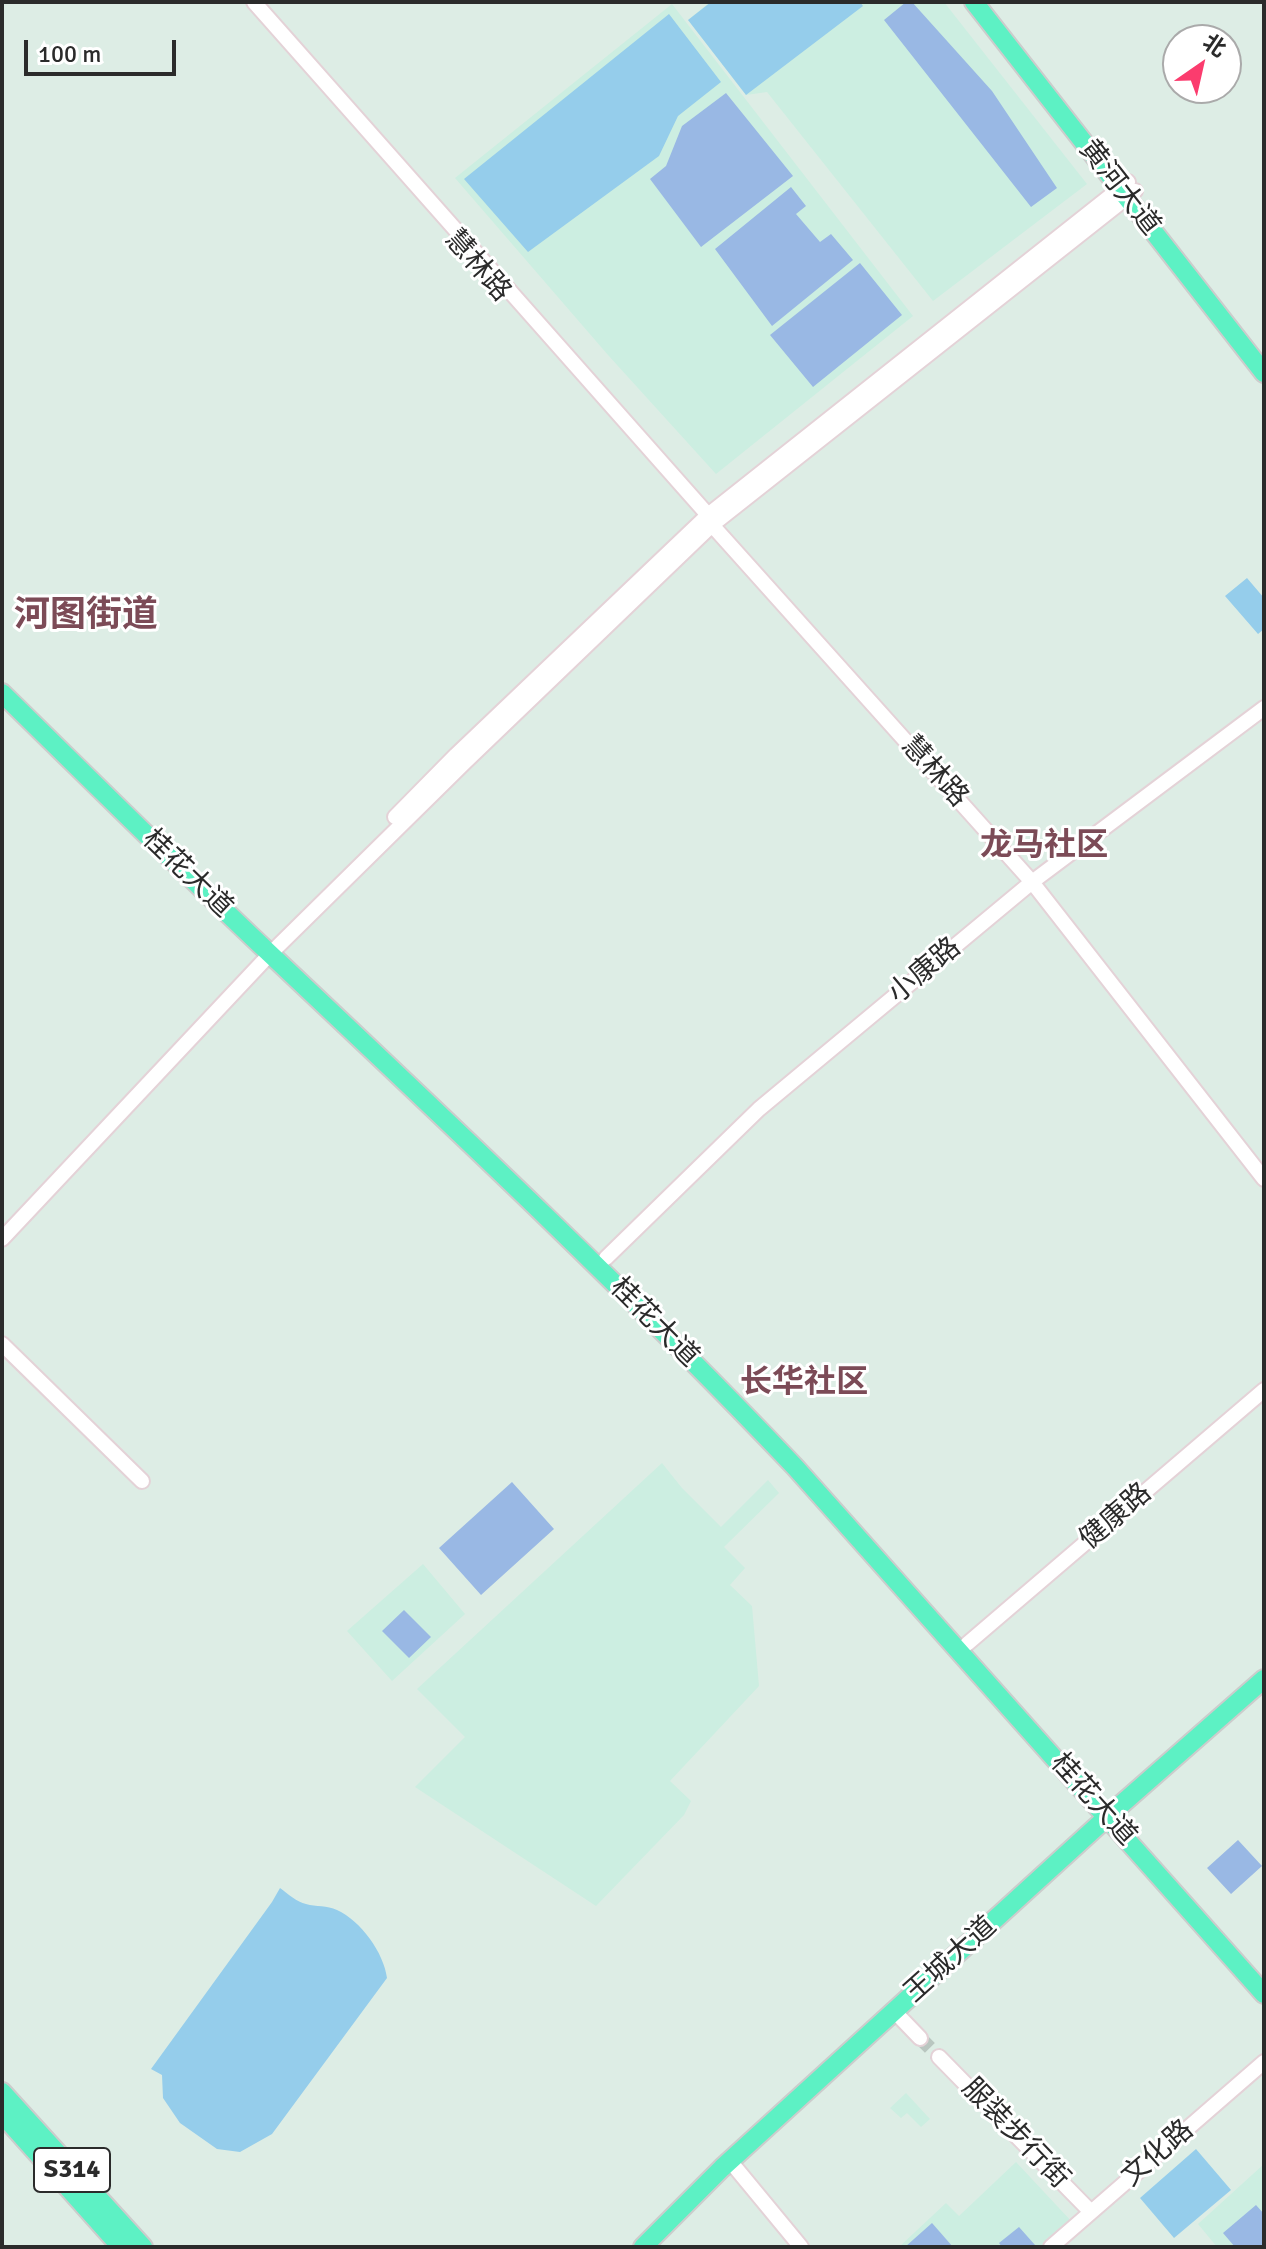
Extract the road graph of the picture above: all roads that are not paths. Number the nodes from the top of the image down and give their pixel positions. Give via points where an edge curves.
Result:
1 (245, 2) edge
2 (254, 2) edge
3 (974, 2) edge
4 (987, 2) edge
5 (1127, 190) junction
6 (1264, 356) edge
7 (1264, 373) edge
8 (707, 520) junction
9 (2, 678) edge
10 (2, 693) edge
11 (1264, 708) edge
12 (1032, 882) junction
13 (271, 948) junction
14 (1264, 1179) edge
15 (2, 1228) edge
16 (2, 1239) edge
17 (606, 1258) junction
18 (2, 1344) edge
19 (1264, 1390) edge
20 (142, 1481) dead end
21 (967, 1644) junction
22 (1264, 1679) edge
23 (1264, 1688) edge
24 (1114, 1815) junction
25 (1264, 1976) edge
26 (1264, 1994) edge
27 (894, 2011) junction
28 (920, 2038) tunnel mouth
29 (939, 2057) tunnel mouth
30 (1264, 2062) edge
31 (2, 2092) edge
32 (2, 2114) edge
33 (733, 2163) junction
34 (1091, 2212) junction
35 (121, 2247) edge
36 (143, 2247) edge
37 (643, 2247) edge
38 (653, 2247) edge
39 (801, 2247) edge
40 (1051, 2247) edge

1 - 8 street, 慧林路
2 - 8 street, 慧林路
3 - 5 main road, 黄河大道
4 - 5 main road, 黄河大道
5 - 6 main road, 黄河大道
5 - 7 main road, 黄河大道
5 - 8 street
8 - 12 street, 慧林路
8 - 13 street
9 - 13 main road, 桂花大道
10 - 13 main road, 桂花大道
11 - 12 street, 小康路
12 - 14 street, 慧林路
12 - 17 street, 小康路 via 759,1109
13 - 15 street
13 - 16 street
13 - 17 main road, 桂花大道
13 - 24 main road, 桂花大道 via 724,1392
17 - 21 main road, 桂花大道 via 803,1459
18 - 20 street
19 - 21 street, 健康路
21 - 24 main road, 桂花大道
22 - 24 main road, 王城大道
23 - 24 main road, 王城大道
24 - 25 main road, 桂花大道
24 - 26 main road, 桂花大道
24 - 27 main road, 王城大道
24 - 33 main road, 王城大道
27 - 28 street
27 - 33 main road, 王城大道
29 - 34 street, 服装步行街
30 - 34 street, 文化路
31 - 36 main road, S314
32 - 35 main road, S314
33 - 37 main road, 王城大道
33 - 38 main road, 王城大道
33 - 39 street
34 - 40 street, 文化路

